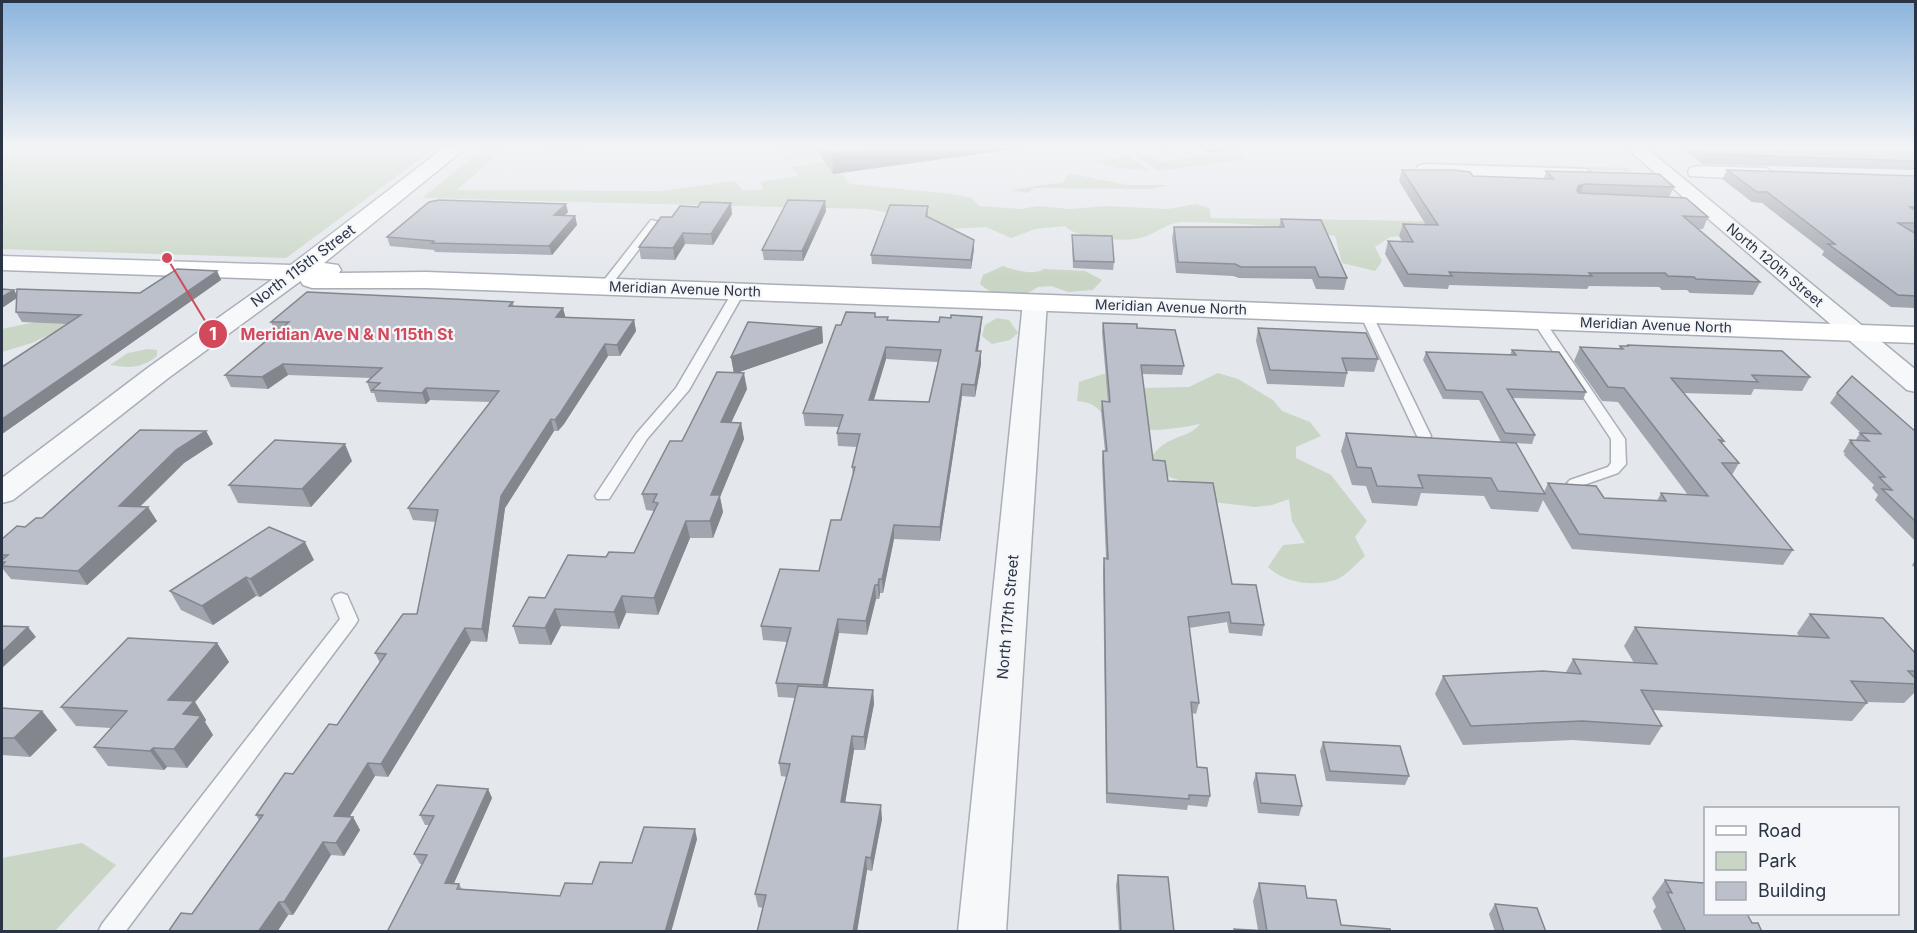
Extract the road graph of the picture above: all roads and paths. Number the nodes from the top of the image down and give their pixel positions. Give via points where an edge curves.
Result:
1 (406, 190) edge
2 (1682, 190) edge
3 (655, 222) edge
4 (2, 263) edge
5 (302, 273) junction
6 (605, 286) junction
7 (739, 291) junction
8 (1035, 302) junction
9 (1366, 314) junction
10 (1538, 320) junction
11 (1854, 332) junction
12 (1916, 335) edge
13 (1916, 384) edge
14 (1424, 436) edge
15 (1575, 483) edge
16 (2, 493) edge
17 (603, 496) dead end
18 (341, 599) dead end
19 (110, 932) edge
20 (982, 932) edge

1 - 5 street, North 115th Street
2 - 11 street, North 120th Street
3 - 6 lane
4 - 5 street, Meridian Avenue North
5 - 6 street, Meridian Avenue North via 312,280
5 - 16 street, North 115th Street via 158,373
6 - 7 street, Meridian Avenue North
7 - 8 street, Meridian Avenue North
7 - 17 lane via 682,390 641,437
8 - 9 street, Meridian Avenue North
8 - 20 street, North 117th Street
9 - 10 street, Meridian Avenue North
9 - 14 lane
10 - 11 street, Meridian Avenue North
10 - 15 lane via 1618,440 1619,464 1613,470
11 - 12 street, Meridian Avenue North
11 - 13 street, North 120th Street
18 - 19 lane via 349,620

